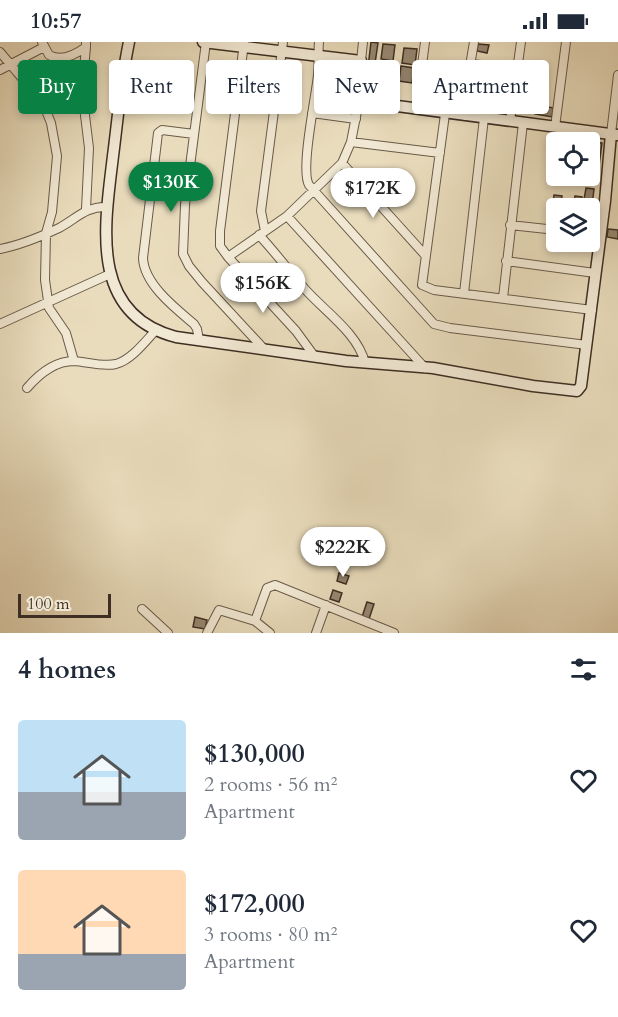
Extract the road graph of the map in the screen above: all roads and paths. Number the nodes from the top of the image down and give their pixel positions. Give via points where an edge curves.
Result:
1 (129, 42) edge
2 (205, 42) edge
3 (319, 42) edge
4 (363, 42) edge
5 (425, 42) edge
6 (474, 42) edge
7 (521, 42) edge
8 (566, 42) edge
9 (44, 44) edge
10 (244, 44) edge
11 (86, 45) edge
12 (282, 46) edge
13 (0, 52) edge
14 (318, 56) junction
15 (347, 60) edge
16 (361, 60) edge
17 (423, 60) edge
18 (471, 60) edge
19 (518, 60) edge
20 (11, 64) junction
21 (0, 70) edge
22 (618, 75) edge
23 (312, 113) junction
24 (357, 114) edge
25 (445, 114) joint
26 (511, 114) edge
27 (466, 116) joint
28 (484, 118) junction
29 (356, 119) junction
30 (510, 122) junction
31 (523, 123) junction
32 (555, 128) junction
33 (194, 134) junction
34 (614, 135) edge
35 (351, 142) junction
36 (440, 153) junction
37 (342, 163) junction
38 (315, 191) junction
39 (107, 207) junction
40 (86, 209) junction
41 (600, 209) edge
42 (287, 216) junction
43 (510, 225) junction
44 (546, 229) edge
45 (46, 233) junction
46 (262, 233) junction
47 (0, 249) edge
48 (595, 252) edge
49 (424, 255) junction
50 (228, 257) junction
51 (506, 261) junction
52 (595, 273) junction
53 (110, 274) junction
54 (464, 293) junction
55 (503, 298) junction
56 (48, 301) junction
57 (592, 310) junction
58 (0, 324) edge
59 (155, 331) junction
60 (199, 340) junction
61 (587, 345) junction
62 (264, 349) junction
63 (315, 357) junction
64 (74, 361) junction
65 (365, 363) junction
66 (425, 368) junction
67 (27, 387) dead end
68 (326, 605) junction
69 (142, 609) dead end
70 (255, 621) junction
71 (168, 633) edge
72 (207, 633) edge
73 (270, 633) edge
74 (316, 633) edge
75 (394, 633) edge

1 - 39 street
2 - 10 street
2 - 33 street
3 - 14 street
4 - 16 street
5 - 17 street
6 - 18 street
7 - 19 street
8 - 32 street
9 - 11 street via 49,55 58,58 76,54
9 - 20 street
10 - 12 street
10 - 50 street via 219,239
11 - 40 street via 82,91 89,148
12 - 14 street
12 - 46 street via 261,211
13 - 20 street
14 - 15 street
14 - 23 street
20 - 21 street
20 - 45 street via 43,103 51,123 57,156
22 - 34 street
23 - 29 street
23 - 38 street via 306,180
24 - 29 street
25 - 27 street
25 - 36 street
26 - 30 street
27 - 28 street
28 - 30 street
28 - 54 street
29 - 35 street
30 - 31 street
31 - 32 street
31 - 43 street
32 - 34 street
33 - 60 street via 162,130 158,133 143,258 151,280 194,324
33 - 62 street via 183,254 202,282
34 - 41 street
35 - 36 street
35 - 37 street
36 - 49 street
37 - 38 street
37 - 49 street
38 - 42 street
38 - 61 street via 434,324
39 - 40 street
39 - 53 street via 105,240
40 - 45 street
42 - 46 street
42 - 66 street
43 - 44 street
43 - 51 street
45 - 47 street
45 - 56 street
46 - 50 street
46 - 65 street via 306,290 353,339
48 - 52 street
49 - 54 street via 422,285
50 - 63 street
51 - 52 street
51 - 55 street
52 - 57 street
53 - 56 street
53 - 59 street via 131,312
54 - 55 street
55 - 57 street
56 - 58 street
56 - 64 street via 71,344
57 - 61 street
59 - 60 street
59 - 64 street via 117,364
60 - 62 street
61 - 66 street via 577,391
62 - 63 street
63 - 65 street
64 - 67 street via 44,370
65 - 66 street
68 - 70 street via 270,585
68 - 74 street
68 - 75 street
69 - 71 street
70 - 72 street via 219,610
70 - 73 street

